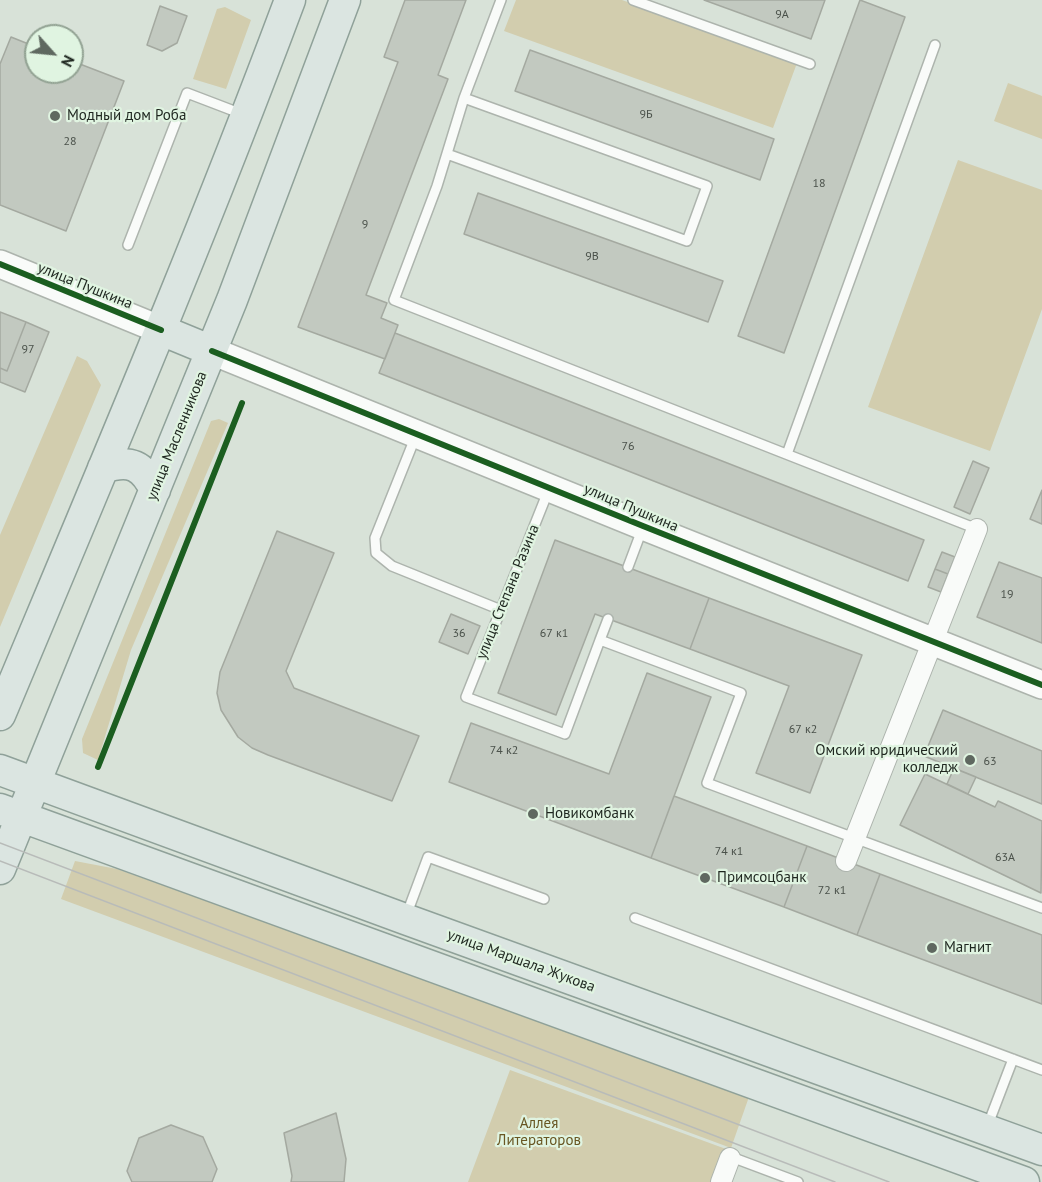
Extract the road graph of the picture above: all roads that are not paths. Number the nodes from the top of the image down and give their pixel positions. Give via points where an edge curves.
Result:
1 (290, 0) edge
2 (345, 0) edge
3 (501, 0) edge
4 (633, 0) edge
5 (935, 45) dead end
6 (810, 64) dead end
7 (464, 98) junction
8 (247, 116) junction
9 (447, 154) junction
10 (128, 245) dead end
11 (0, 264) edge
12 (161, 330) junction
13 (212, 351) junction
14 (417, 433) junction
15 (787, 454) junction
16 (104, 468) junction
17 (550, 487) junction
18 (155, 490) junction
19 (643, 526) junction
20 (977, 529) joint
21 (628, 567) dead end
22 (501, 610) junction
23 (608, 619) dead end
24 (600, 640) junction
25 (932, 642) junction
26 (1042, 685) edge
27 (0, 715) edge
28 (0, 770) edge
29 (35, 783) junction
30 (0, 790) edge
31 (10, 812) edge
32 (855, 838) junction
33 (846, 861) dead end
34 (0, 869) edge
35 (544, 899) dead end
36 (1042, 908) edge
37 (635, 918) dead end
38 (405, 919) junction
39 (1013, 1059) junction
40 (1042, 1070) edge
41 (986, 1129) junction
42 (1042, 1150) edge
43 (730, 1158) joint
44 (721, 1182) edge
45 (798, 1182) edge
46 (1024, 1182) edge

1 - 8 main road
2 - 13 main road, улица Масленникова
3 - 7 lane
4 - 6 lane
5 - 15 lane
7 - 9 lane
7 - 9 lane via 707,186 687,241
8 - 10 lane via 187,93
8 - 12 main road
9 - 15 lane via 394,300
11 - 12 street, улица Пушкина
12 - 13 main road, улица Пушкина
12 - 16 main road
13 - 14 street, улица Пушкина
13 - 18 main road, улица Масленникова
14 - 17 street, улица Пушкина
14 - 22 lane via 375,538 376,553 392,566
15 - 20 lane
16 - 18 main road via 121,463 134,465 145,472
16 - 27 main road
17 - 19 street, улица Пушкина
17 - 22 lane, улица Степана Разина
18 - 29 main road, улица Масленникова
19 - 21 lane
19 - 25 street, улица Пушкина
20 - 25 street
22 - 24 lane, улица Степана Разина via 466,697 565,734
23 - 24 lane
24 - 32 lane via 741,693 707,783
25 - 26 street, улица Пушкина
25 - 32 street
28 - 29 main road, улица Маршала Жукова
29 - 30 main road
29 - 31 main road, улица Масленникова
29 - 38 main road, улица Маршала Жукова
31 - 34 main road, улица Масленникова
31 - 46 main road
32 - 33 street
32 - 36 lane
35 - 38 lane via 428,857
37 - 39 lane
38 - 41 main road, улица Маршала Жукова
39 - 40 lane
39 - 41 lane
41 - 42 main road, улица Маршала Жукова
43 - 44 street
43 - 45 lane

